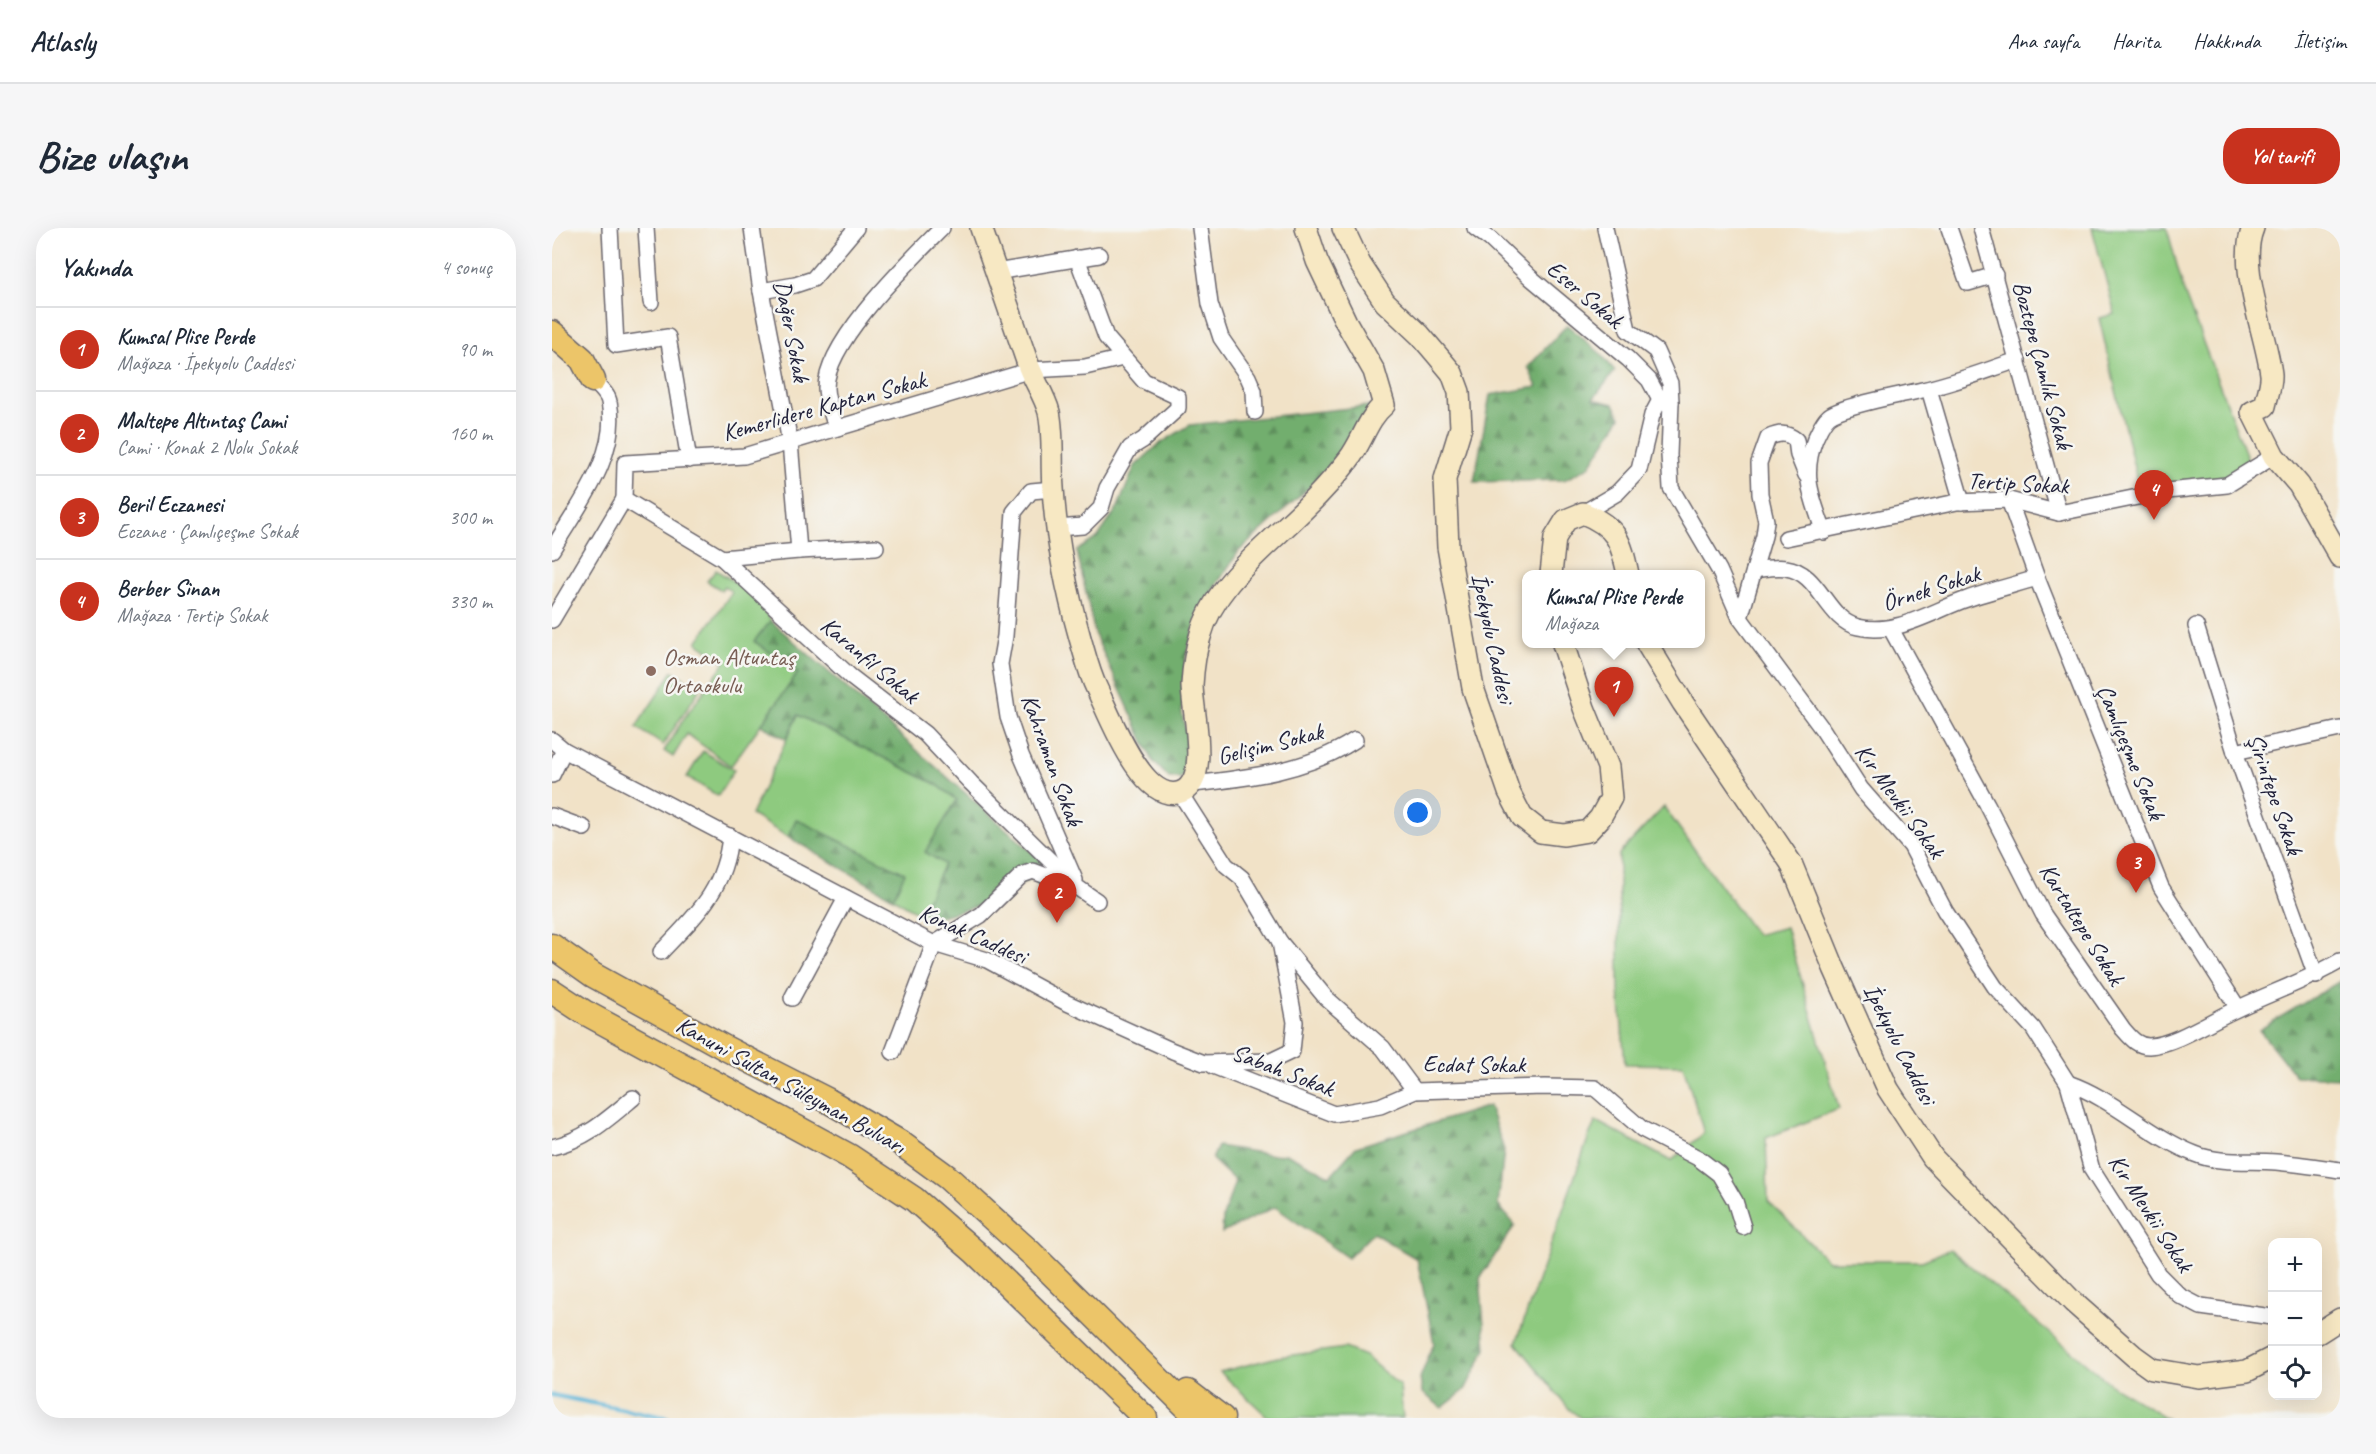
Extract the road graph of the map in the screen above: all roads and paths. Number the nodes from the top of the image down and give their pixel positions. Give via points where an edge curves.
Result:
1 (610, 228) edge
2 (646, 228) edge
3 (752, 228) edge
4 (856, 228) edge
5 (942, 228) edge
6 (981, 228) edge
7 (1200, 228) edge
8 (1305, 228) edge
9 (1343, 228) edge
10 (1475, 228) edge
11 (1605, 228) edge
12 (1949, 228) edge
13 (1981, 228) edge
14 (2253, 228) edge
15 (1099, 255) dead end
16 (1077, 258) junction
17 (996, 272) junction
18 (1995, 275) junction
19 (761, 291) junction
20 (651, 302) dead end
21 (552, 333) edge
22 (1124, 357) junction
23 (552, 358) edge
24 (2018, 360) junction
25 (1030, 370) junction
26 (594, 380) junction
27 (1929, 389) junction
28 (1666, 401) junction
29 (1254, 412) dead end
30 (836, 428) junction
31 (790, 442) junction
32 (2274, 456) junction
33 (689, 460) junction
34 (1808, 477) junction
35 (1053, 489) junction
36 (624, 499) junction
37 (2009, 500) junction
38 (1962, 502) junction
39 (1584, 513) junction
40 (2059, 513) junction
41 (1057, 528) junction
42 (1824, 532) junction
43 (1786, 538) dead end
44 (876, 547) dead end
45 (552, 550) edge
46 (799, 551) junction
47 (2340, 557) edge
48 (722, 558) junction
49 (1551, 570) edge
50 (1627, 570) edge
51 (1754, 570) junction
52 (2037, 578) junction
53 (1740, 618) junction
54 (552, 620) edge
55 (2196, 626) dead end
56 (1891, 629) junction
57 (1564, 648) edge
58 (1649, 648) edge
59 (2340, 729) edge
60 (552, 740) edge
61 (1355, 740) dead end
62 (564, 750) junction
63 (2235, 752) junction
64 (552, 775) edge
65 (1186, 788) junction
66 (552, 816) edge
67 (584, 828) dead end
68 (730, 836) junction
69 (1078, 888) junction
70 (846, 898) junction
71 (1097, 901) dead end
72 (552, 927) edge
73 (1280, 942) junction
74 (934, 944) junction
75 (552, 946) edge
76 (661, 952) dead end
77 (2340, 961) edge
78 (2316, 976) junction
79 (552, 991) edge
80 (632, 996) junction
81 (792, 998) dead end
82 (552, 1000) edge
83 (2238, 1008) junction
84 (584, 1012) junction
85 (893, 1052) dead end
86 (1204, 1063) junction
87 (2068, 1083) junction
88 (1415, 1091) junction
89 (633, 1098) dead end
90 (552, 1147) edge
91 (2340, 1170) edge
92 (1743, 1227) dead end
93 (2268, 1316) edge
94 (1117, 1338) junction
95 (2268, 1360) edge
96 (1108, 1381) junction
97 (1137, 1418) edge
98 (1145, 1418) edge
99 (1198, 1418) edge
100 (1222, 1418) edge

1 - 33 street via 616,345 668,337
2 - 20 street
3 - 19 street, Dağer Sokak
4 - 19 street via 813,279
5 - 30 street via 842,340 826,388
6 - 17 street
7 - 29 street via 1210,304 1221,338 1254,391
8 - 65 street via 1346,322 1374,371 1384,405 1376,411 1349,460 1285,528 1245,563 1203,624 1192,687 1198,766
9 - 57 street, İpekyolu Caddesi via 1385,302 1437,355 1452,374 1459,392 1461,427 1445,479 1448,547 1473,687 1509,792 1522,817 1541,832 1564,835 1588,831 1611,798 1608,767
10 - 28 street, Eser Sokak via 1628,359
11 - 28 street, Kır Mevkii Sokak via 1628,330 1656,351 1670,383
12 - 18 street via 1968,283
13 - 18 street, Boztepe Çamlık Sokak
14 - 32 street via 2251,280 2271,376 2265,406 2252,412
15 - 16 street
16 - 17 street
16 - 22 street via 1106,338
17 - 25 street
18 - 24 street, Boztepe Çamlık Sokak
19 - 31 street, Dağer Sokak
21 - 26 main road via 582,359
22 - 25 street, Kemerlidere Kaptan Sokak via 1085,367
22 - 41 street via 1144,381 1178,397 1178,408 1130,448 1107,488 1101,508 1083,525
23 - 26 main road
24 - 27 street
24 - 40 street, Boztepe Çamlık Sokak
25 - 30 street, Kemerlidere Kaptan Sokak
25 - 35 street via 1049,411
26 - 45 street via 609,399 607,447 594,479
27 - 34 street via 1853,406 1830,416 1820,428 1808,458
27 - 38 street
28 - 39 street via 1652,415 1639,470 1617,493
28 - 53 street, Kır Mevkii Sokak via 1671,488 1719,570
30 - 31 street, Kemerlidere Kaptan Sokak
31 - 33 street, Kemerlidere Kaptan Sokak via 744,456
31 - 46 street, Dağer Sokak
32 - 40 street, Tertip Sokak via 2228,485 2167,491
32 - 47 street via 2299,485
33 - 36 street, Kemerlidere Kaptan Sokak via 625,463
34 - 42 street
34 - 51 street via 1796,440 1788,434 1768,438 1759,463 1766,521
35 - 41 street
35 - 69 street, Kahraman Sokak via 1031,491 1014,512 1000,664 1008,717
36 - 48 street, Karanfil Sokak
36 - 54 street
37 - 38 street, Tertip Sokak
37 - 40 street, Tertip Sokak
37 - 52 street, Çamlıçeşme Sokak
38 - 42 street, Tertip Sokak
39 - 49 street via 1566,520 1555,538
39 - 50 street via 1604,522 1622,545
41 - 65 street via 1067,592 1092,678 1118,735 1154,785 1167,792
42 - 43 street, Tertip Sokak
44 - 46 street
46 - 48 street
48 - 69 street, Karanfil Sokak via 851,677 925,734
51 - 53 street
51 - 56 street, Örnek Sokak via 1784,567 1797,571 1811,581 1846,623 1859,628
52 - 56 street, Örnek Sokak via 1966,599
52 - 83 street, Çamlıçeşme Sokak via 2161,887
53 - 87 street, Kır Mevkii Sokak via 1823,730 1861,789 1911,846 1945,911 1995,987 2033,1028
55 - 63 street, Şirintepe Sokak
56 - 83 street, Kartaltepe Sokak via 2043,914 2123,1029 2138,1044 2151,1046
58 - 95 street, İpekyolu Caddesi via 1791,863 1888,1089 1933,1158 2073,1302 2152,1369 2199,1377 2247,1371
59 - 63 street
60 - 62 street, Konak Caddesi
61 - 65 street, Gelişim Sokak via 1339,751 1301,765
62 - 64 street
62 - 68 street, Konak Caddesi
63 - 78 street, Şirintepe Sokak
65 - 73 street, Ecdat Sokak via 1226,865 1242,878
66 - 67 street
68 - 70 street, Konak Caddesi
68 - 76 street via 728,859 706,903
69 - 71 street, Karanfil Sokak
69 - 74 street via 1033,871 1022,875 981,915
70 - 74 street, Konak Caddesi
70 - 81 street
72 - 80 main road via 583,958
73 - 86 street, Konak Caddesi via 1295,1022 1292,1051 1271,1061
73 - 88 street, Ecdat Sokak via 1326,998 1383,1048
74 - 85 street
74 - 86 street, Konak Caddesi via 987,960 1065,1002
75 - 80 main road, Kanuni Sultan Süleyman Bulvarı
77 - 78 street, Kartaltepe Sokak
78 - 83 street, Kartaltepe Sokak
79 - 84 main road, Kanuni Sultan Süleyman Bulvarı
80 - 94 main road, Kanuni Sultan Süleyman Bulvarı via 899,1142 947,1177
82 - 84 main road
84 - 96 main road, Kanuni Sultan Süleyman Bulvarı via 849,1156 914,1199 975,1252
86 - 88 street, Sabah Sokak via 1334,1114 1380,1106
87 - 91 street via 2090,1091 2146,1129 2197,1155
87 - 93 street, Kır Mevkii Sokak via 2092,1170 2158,1274 2180,1296 2201,1307
88 - 92 street, Ecdat Sokak via 1595,1088 1642,1129 1698,1158 1719,1174 1735,1201
89 - 90 street via 594,1130 570,1143
94 - 99 main road, Kanuni Sultan Süleyman Bulvarı
94 - 100 main road
96 - 97 main road
96 - 98 main road, Kanuni Sultan Süleyman Bulvarı

